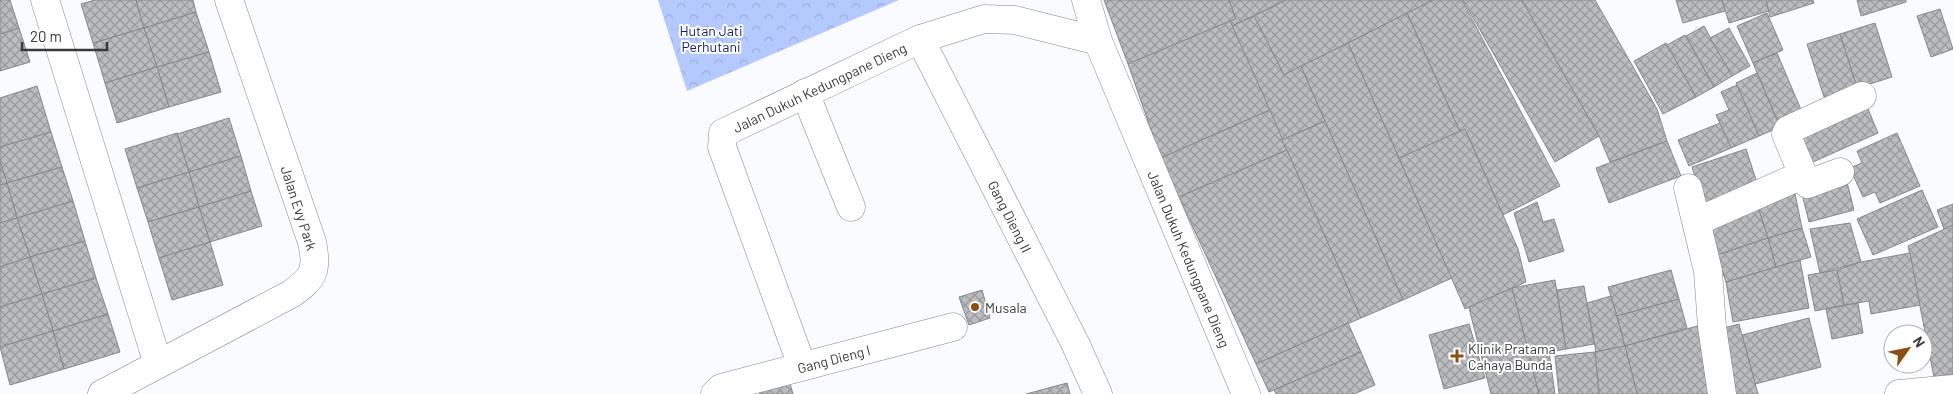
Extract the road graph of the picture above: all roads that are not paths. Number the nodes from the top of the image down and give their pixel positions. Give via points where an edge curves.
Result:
1 (45, 0) edge
2 (229, 0) edge
3 (1086, 0) edge
4 (920, 40) junction
5 (1098, 41) junction
6 (805, 93) junction
7 (1862, 96) dead end
8 (1840, 172) dead end
9 (1802, 175) junction
10 (1688, 188) dead end
11 (850, 207) dead end
12 (1698, 220) junction
13 (953, 327) dead end
14 (158, 364) junction
15 (802, 366) junction
16 (1953, 389) edge
17 (102, 394) edge
18 (715, 394) edge
19 (1098, 394) edge
20 (1246, 394) edge
21 (1722, 394) edge
22 (1899, 394) edge

1 - 14 street
2 - 14 street, Jalan Evy Park via 316,259 313,273 291,294
3 - 5 street, Jalan Dukuh Kedungpane Dieng
4 - 5 street, Jalan Dukuh Kedungpane Dieng via 970,23 998,18
4 - 6 street, Jalan Dukuh Kedungpane Dieng
4 - 19 street, Gang Dieng II
5 - 20 street, Jalan Dukuh Kedungpane Dieng
6 - 11 street
6 - 15 street, Jalan Dukuh Kedungpane Dieng via 725,131 721,141
7 - 9 street via 1788,130 1786,134
8 - 9 street via 1808,184
9 - 12 street
10 - 12 street
12 - 21 street via 1708,271
13 - 15 street, Gang Dieng I
14 - 17 street, Jalan Evy Park
15 - 18 street, Gang Dieng I via 721,388
16 - 22 street

